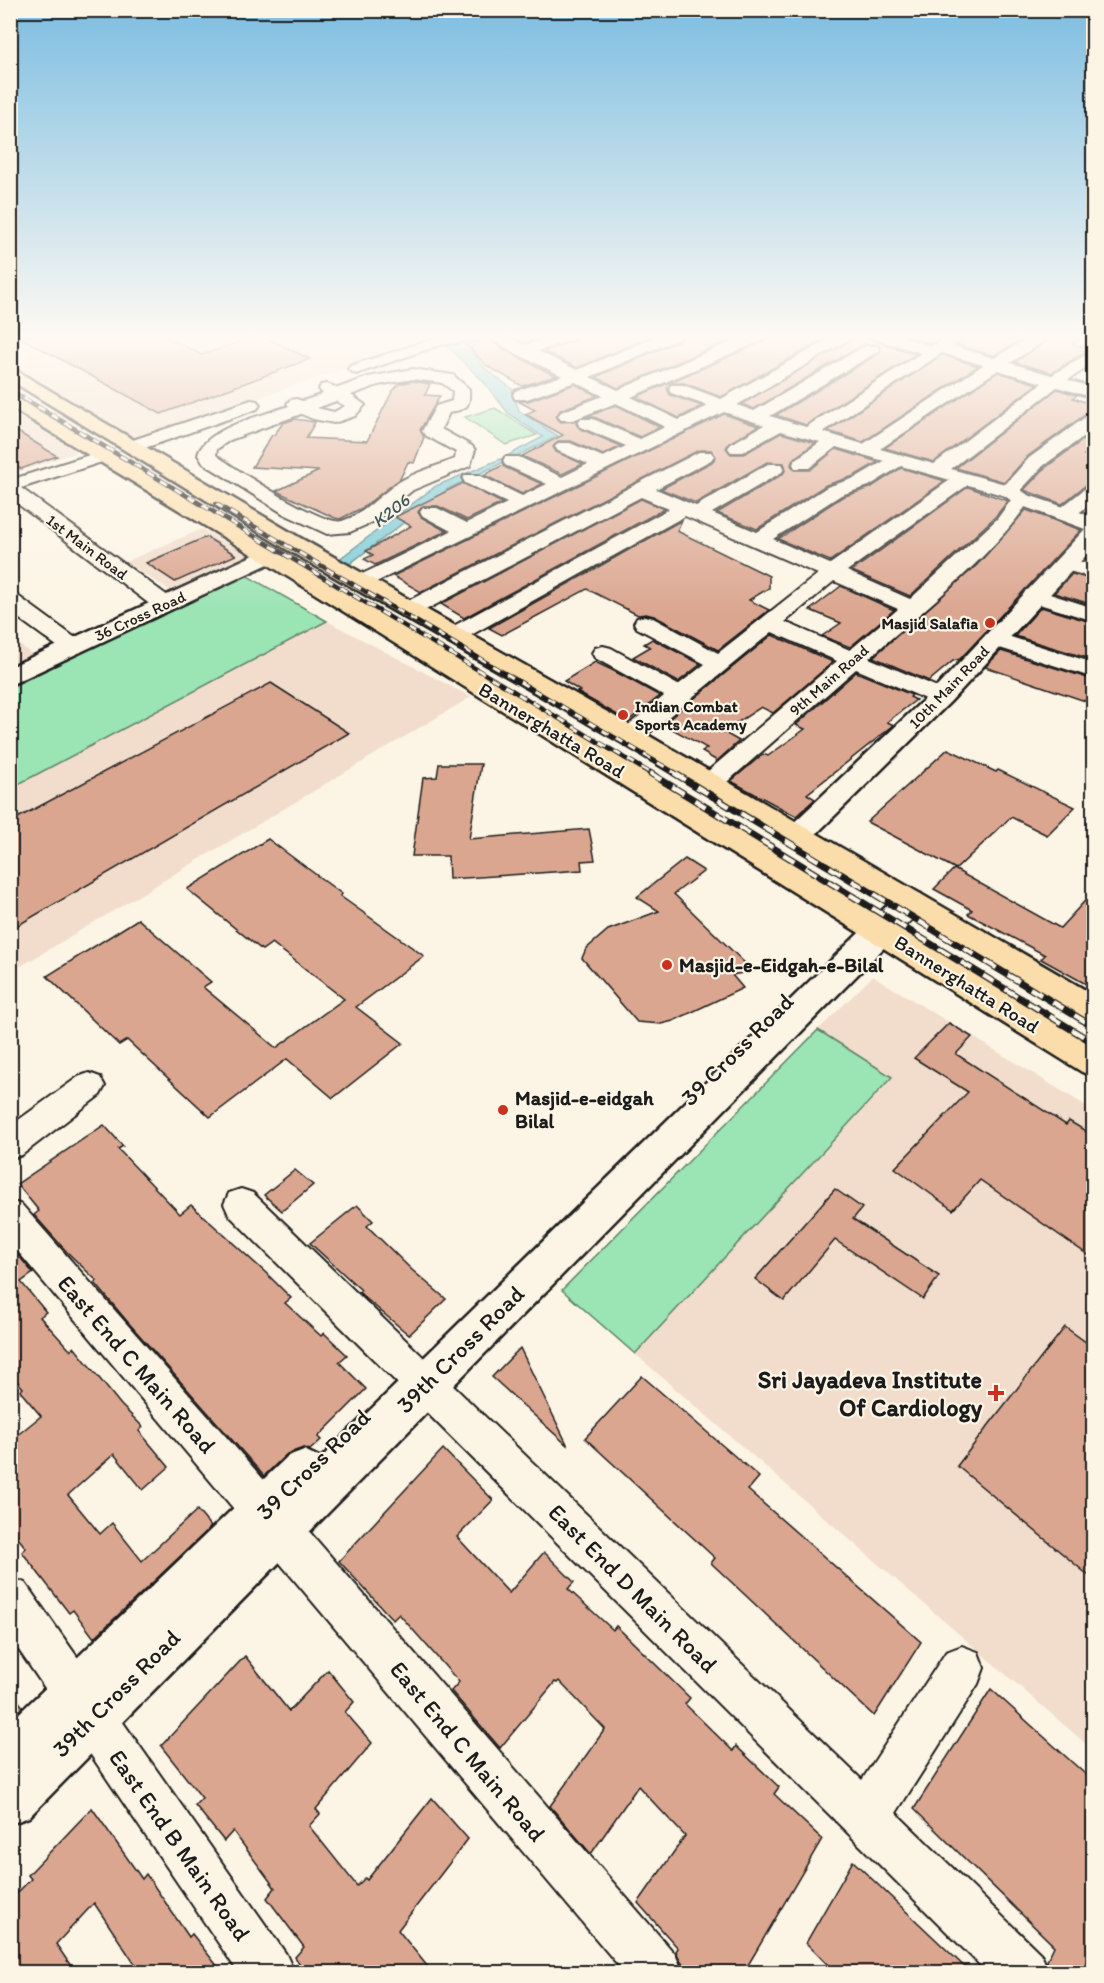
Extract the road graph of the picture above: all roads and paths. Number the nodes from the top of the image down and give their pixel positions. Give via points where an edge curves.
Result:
1 (52, 428) edge
2 (102, 428) edge
3 (186, 428) edge
4 (241, 428) edge
5 (433, 428) edge
6 (598, 428) edge
7 (680, 428) edge
8 (773, 428) edge
9 (786, 428) edge
10 (818, 428) edge
11 (900, 428) edge
12 (994, 428) edge
13 (1084, 428) edge
14 (808, 434) junction
15 (833, 441) junction
16 (133, 446) junction
17 (642, 446) junction
18 (564, 447) dead end
19 (737, 448) dead end
20 (866, 450) junction
21 (705, 456) dead end
22 (96, 458) junction
23 (900, 459) junction
24 (512, 461) dead end
25 (604, 464) junction
26 (802, 464) dead end
27 (775, 468) dead end
28 (939, 469) junction
29 (965, 478) junction
30 (472, 479) dead end
31 (563, 484) junction
32 (247, 485) junction
33 (12, 487) edge
34 (640, 489) junction
35 (1094, 491) edge
36 (1015, 495) junction
37 (218, 497) junction
38 (524, 504) junction
39 (430, 512) dead end
40 (690, 512) junction
41 (1065, 514) junction
42 (1094, 525) edge
43 (467, 531) junction
44 (1094, 533) edge
45 (757, 541) junction
46 (269, 555) junction
47 (1065, 564) junction
48 (834, 571) junction
49 (1094, 573) edge
50 (361, 582) junction
51 (1034, 595) junction
52 (10, 601) edge
53 (164, 604) junction
54 (914, 608) junction
55 (411, 609) junction
56 (1094, 615) edge
57 (645, 623) dead end
58 (769, 623) junction
59 (456, 634) junction
60 (995, 639) junction
61 (73, 647) junction
62 (603, 653) dead end
63 (854, 659) junction
64 (720, 663) junction
65 (1094, 671) edge
66 (10, 677) edge
67 (679, 695) junction
68 (941, 697) junction
69 (630, 736) junction
70 (710, 783) junction
71 (798, 835) junction
72 (903, 897) junction
73 (873, 927) junction
74 (1090, 1002) edge
75 (1094, 1062) edge
76 (89, 1086) dead end
77 (10, 1146) edge
78 (241, 1204) dead end
79 (10, 1216) edge
80 (418, 1376) junction
81 (272, 1520) junction
82 (10, 1598) edge
83 (962, 1668) dead end
84 (84, 1705) junction
85 (10, 1758) edge
86 (10, 1798) edge
87 (865, 1817) junction
88 (268, 1972) edge
89 (657, 1972) edge
90 (1023, 1972) edge

1 - 22 main road, Bannerghatta Road
2 - 16 main road, Bannerghatta Road
3 - 16 street
4 - 32 street via 209,447 207,455
5 - 32 street via 431,431 466,450 462,462 406,486 368,517 343,528 323,528
6 - 17 street
7 - 17 street
8 - 19 street
9 - 14 street
10 - 14 street
11 - 20 street
12 - 28 street
13 - 36 street via 1036,462
14 - 15 street
15 - 20 street
15 - 26 street
16 - 37 main road, Bannerghatta Road
17 - 25 street
18 - 25 street
20 - 23 street
21 - 34 street
22 - 33 street
22 - 46 main road, Bannerghatta Road
23 - 28 street
23 - 45 street via 862,482 834,491
24 - 31 street
25 - 31 street
27 - 40 street
28 - 29 street
29 - 36 street
29 - 48 street
30 - 38 street
31 - 38 street
32 - 37 street
33 - 53 street, 1st Main Road
34 - 40 street
34 - 55 street
35 - 41 street
36 - 41 street
36 - 54 street, 9th Main Road via 1004,523
37 - 50 main road, Bannerghatta Road
38 - 43 street
39 - 43 street
40 - 45 street
40 - 59 street
41 - 42 street
43 - 50 street
44 - 47 street, 10th Main Road
45 - 48 street
46 - 53 street, 36 Cross Road
46 - 73 main road, Bannerghatta Road
47 - 49 street
47 - 51 street, 10th Main Road
48 - 54 street
48 - 58 street
50 - 55 main road, Bannerghatta Road
51 - 56 street
51 - 60 street, 10th Main Road
52 - 61 street
53 - 61 street, 36 Cross Road
54 - 63 street, 9th Main Road
55 - 59 main road, Bannerghatta Road
57 - 64 street
58 - 63 street
58 - 64 street
59 - 69 main road, Bannerghatta Road
60 - 65 street
60 - 68 street, 10th Main Road
61 - 66 street, 36 Cross Road
62 - 67 street
63 - 68 street
63 - 70 street, 9th Main Road
64 - 67 street
67 - 69 street
68 - 71 street, 10th Main Road
69 - 70 main road, Bannerghatta Road
70 - 71 main road, Bannerghatta Road
71 - 72 main road, Bannerghatta Road
72 - 73 street, 39th Cross Road
72 - 74 main road, Bannerghatta Road
73 - 75 main road, Bannerghatta Road
73 - 80 street, 39th Cross Road
76 - 77 street
78 - 80 street, East End D Main Road
79 - 81 street, East End C Main Road
80 - 81 street, 39th Cross Road
80 - 87 street, East End D Main Road
81 - 84 street, 39th Cross Road
81 - 89 street, East End C Main Road
82 - 84 street, East End B Main Road
83 - 87 street
84 - 85 street
84 - 86 street, 39th Cross Road
84 - 88 street, East End B Main Road
87 - 90 street, East End D Main Road

